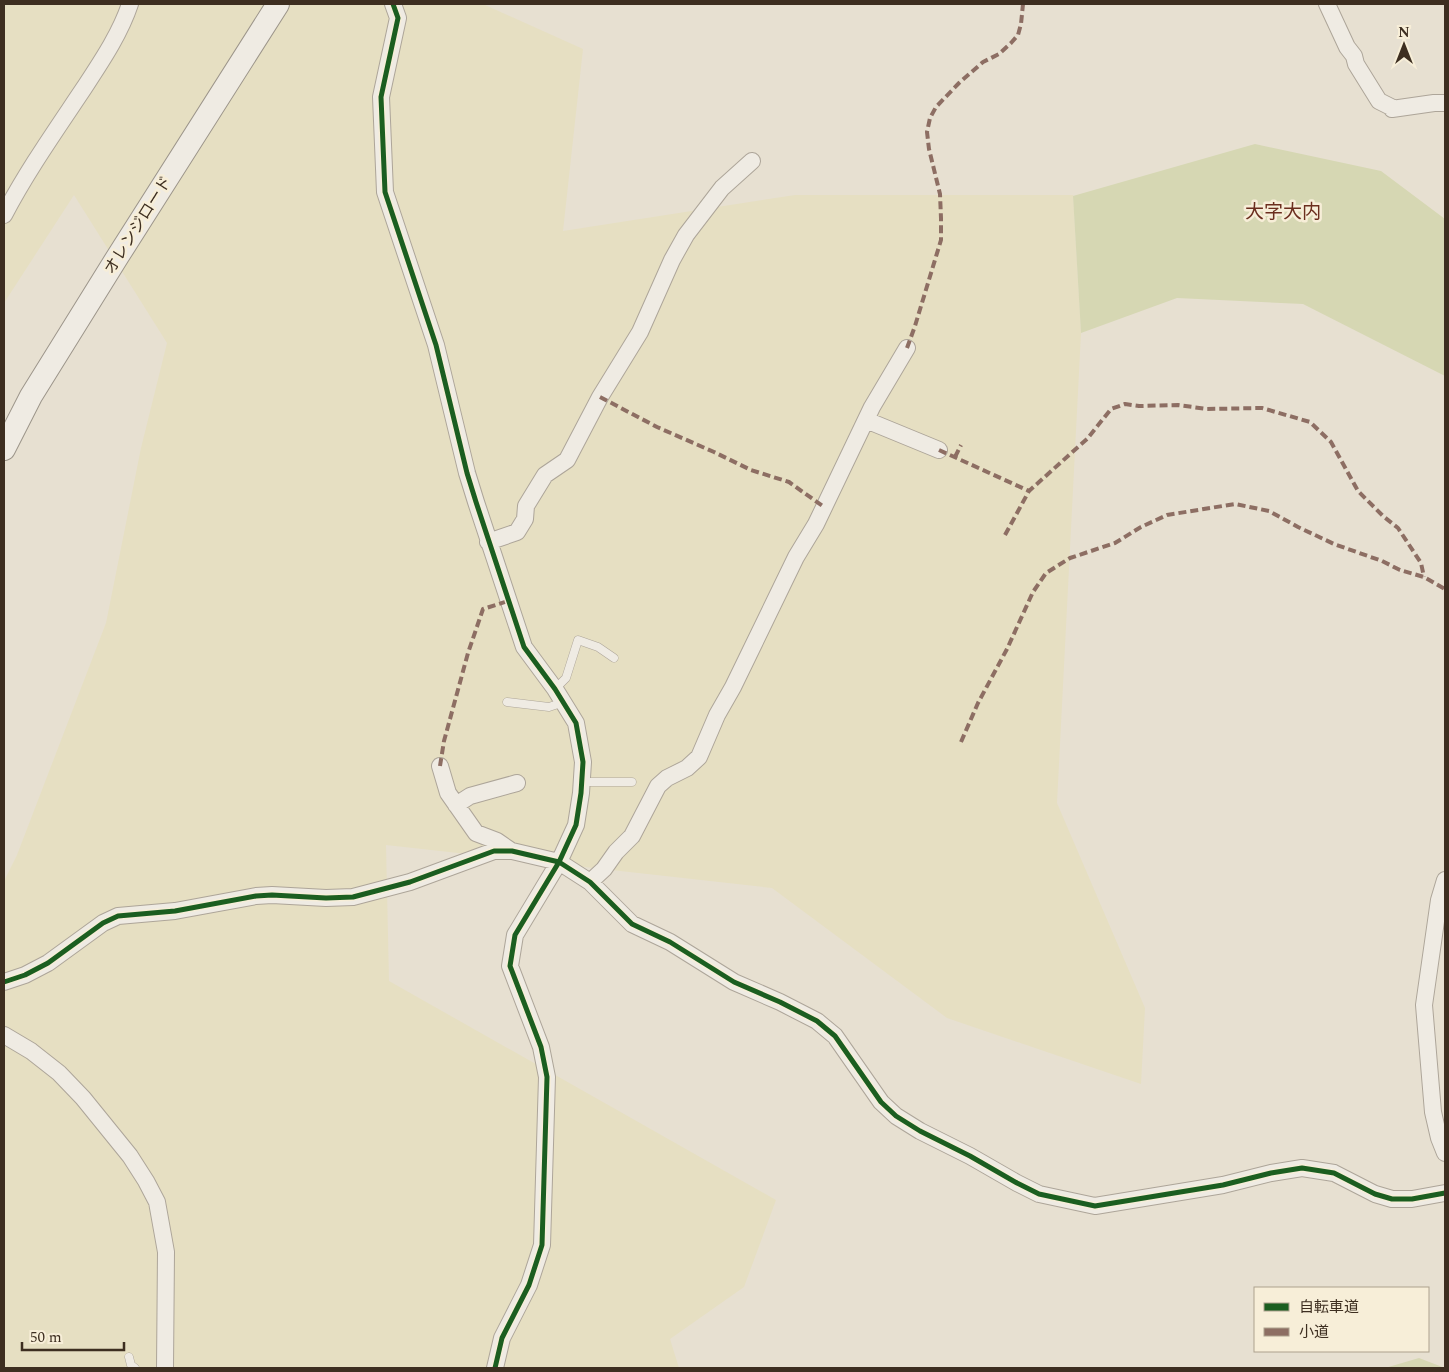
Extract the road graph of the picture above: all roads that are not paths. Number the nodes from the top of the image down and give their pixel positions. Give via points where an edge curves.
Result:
1 (130, 4) edge
2 (278, 4) edge
3 (393, 4) edge
4 (1327, 4) edge
5 (1445, 103) edge
6 (752, 161) dead end
7 (4, 216) edge
8 (907, 348) dead end
9 (866, 420) junction
10 (4, 449) edge
11 (939, 450) dead end
12 (488, 542) junction
13 (614, 658) dead end
14 (560, 696) junction
15 (507, 702) dead end
16 (440, 766) dead end
17 (517, 782) dead end
18 (582, 782) junction
19 (632, 782) dead end
20 (456, 805) junction
21 (512, 851) junction
22 (559, 862) junction
23 (1445, 880) edge
24 (590, 882) junction
25 (4, 982) edge
26 (4, 1035) edge
27 (1445, 1153) edge
28 (1445, 1193) edge
29 (130, 1356) dead end
30 (135, 1368) edge
31 (166, 1368) edge
32 (495, 1368) edge

1 - 7 street via 102,60 18,189
2 - 10 street, オレンジロード via 31,396
3 - 12 street via 398,18 381,96 385,192 436,345 467,473
4 - 5 street via 1356,64 1379,101 1392,109
6 - 12 street via 722,188 686,235 640,332 600,397 567,460 545,475 526,506 517,532
8 - 9 street
9 - 11 street
9 - 24 street via 698,757 658,786 632,836
12 - 14 street via 524,647
13 - 14 lane via 598,647 578,640
14 - 15 lane via 549,707
14 - 18 street via 576,723 583,762
16 - 20 street via 448,793
17 - 20 street via 470,796
18 - 19 lane
18 - 22 street via 576,825
20 - 21 street via 476,833
21 - 22 street
21 - 25 street via 494,851 410,882 353,897 256,896 175,911 118,916 103,923 48,963
22 - 24 street
22 - 32 street via 515,935 510,966 541,1047 547,1077 542,1245 529,1285 502,1338
23 - 27 street via 1439,900 1424,1005 1433,1112
24 - 28 street via 632,924 670,942 734,982 817,1021 835,1036 882,1102 896,1116 1039,1194 1095,1206 1302,1168 1334,1173 1392,1199
26 - 31 street via 59,1073 83,1098 130,1156 157,1202 166,1252
29 - 30 lane via 131,1365

